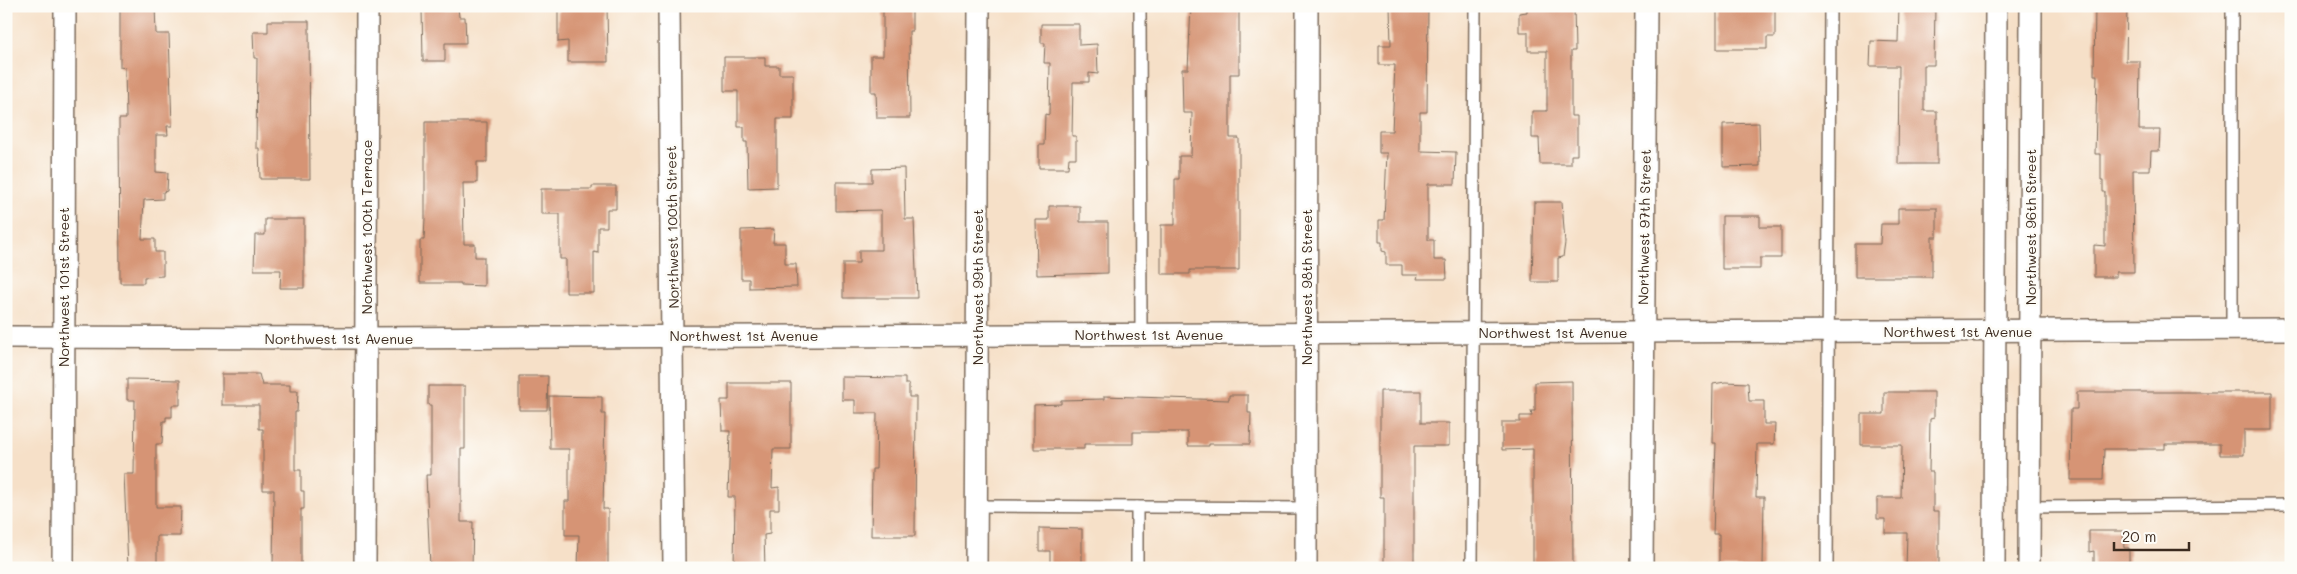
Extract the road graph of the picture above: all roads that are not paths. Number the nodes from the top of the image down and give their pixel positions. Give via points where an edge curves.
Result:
1 (65, 6) edge
2 (367, 6) edge
3 (669, 6) edge
4 (978, 6) edge
5 (1140, 6) edge
6 (1307, 6) edge
7 (1475, 6) edge
8 (1646, 6) edge
9 (1830, 6) edge
10 (1996, 6) edge
11 (2032, 6) edge
12 (2232, 6) edge
13 (2291, 329) edge
14 (2232, 330) junction
15 (1995, 331) junction
16 (2030, 331) junction
17 (1474, 332) junction
18 (1643, 332) junction
19 (1829, 332) junction
20 (1306, 333) junction
21 (1140, 334) junction
22 (674, 335) junction
23 (977, 335) junction
24 (6, 337) edge
25 (63, 337) junction
26 (366, 338) junction
27 (2291, 505) edge
28 (976, 506) junction
29 (2029, 507) junction
30 (1137, 508) junction
31 (1306, 508) junction
32 (63, 568) edge
33 (365, 568) edge
34 (674, 568) edge
35 (976, 568) edge
36 (1137, 568) edge
37 (1306, 568) edge
38 (1472, 568) edge
39 (1642, 568) edge
40 (1827, 568) edge
41 (1994, 568) edge
42 (2029, 568) edge

1 - 25 street, Northwest 101st Street
2 - 26 street, Northwest 100th Terrace
3 - 22 street, Northwest 100th Street
4 - 23 street, Northwest 99th Street
5 - 21 lane
6 - 20 street, Northwest 98th Street
7 - 17 lane
8 - 18 street, Northwest 97th Street
9 - 19 lane
10 - 15 street
11 - 16 street, Northwest 96th Street
12 - 14 lane
13 - 14 street, Northwest 1st Avenue
14 - 16 street, Northwest 1st Avenue
15 - 16 street, Northwest 1st Avenue
15 - 19 street, Northwest 1st Avenue
15 - 41 street
16 - 29 street, Northwest 96th Street
17 - 18 street, Northwest 1st Avenue
17 - 20 street, Northwest 1st Avenue
17 - 38 lane
18 - 19 street, Northwest 1st Avenue
18 - 39 street, Northwest 97th Street
19 - 40 lane
20 - 21 street, Northwest 1st Avenue
20 - 31 street, Northwest 98th Street
21 - 23 street, Northwest 1st Avenue
22 - 23 street, Northwest 1st Avenue
22 - 26 street, Northwest 1st Avenue
22 - 34 street, Northwest 100th Street
23 - 28 street, Northwest 99th Street
24 - 25 street, Northwest 1st Avenue
25 - 26 street, Northwest 1st Avenue
25 - 32 street, Northwest 101st Street
26 - 33 street, Northwest 100th Terrace
27 - 29 lane
28 - 30 lane
28 - 35 street, Northwest 99th Street
29 - 42 street, Northwest 96th Street
30 - 31 lane
30 - 36 lane
31 - 37 street, Northwest 98th Street

